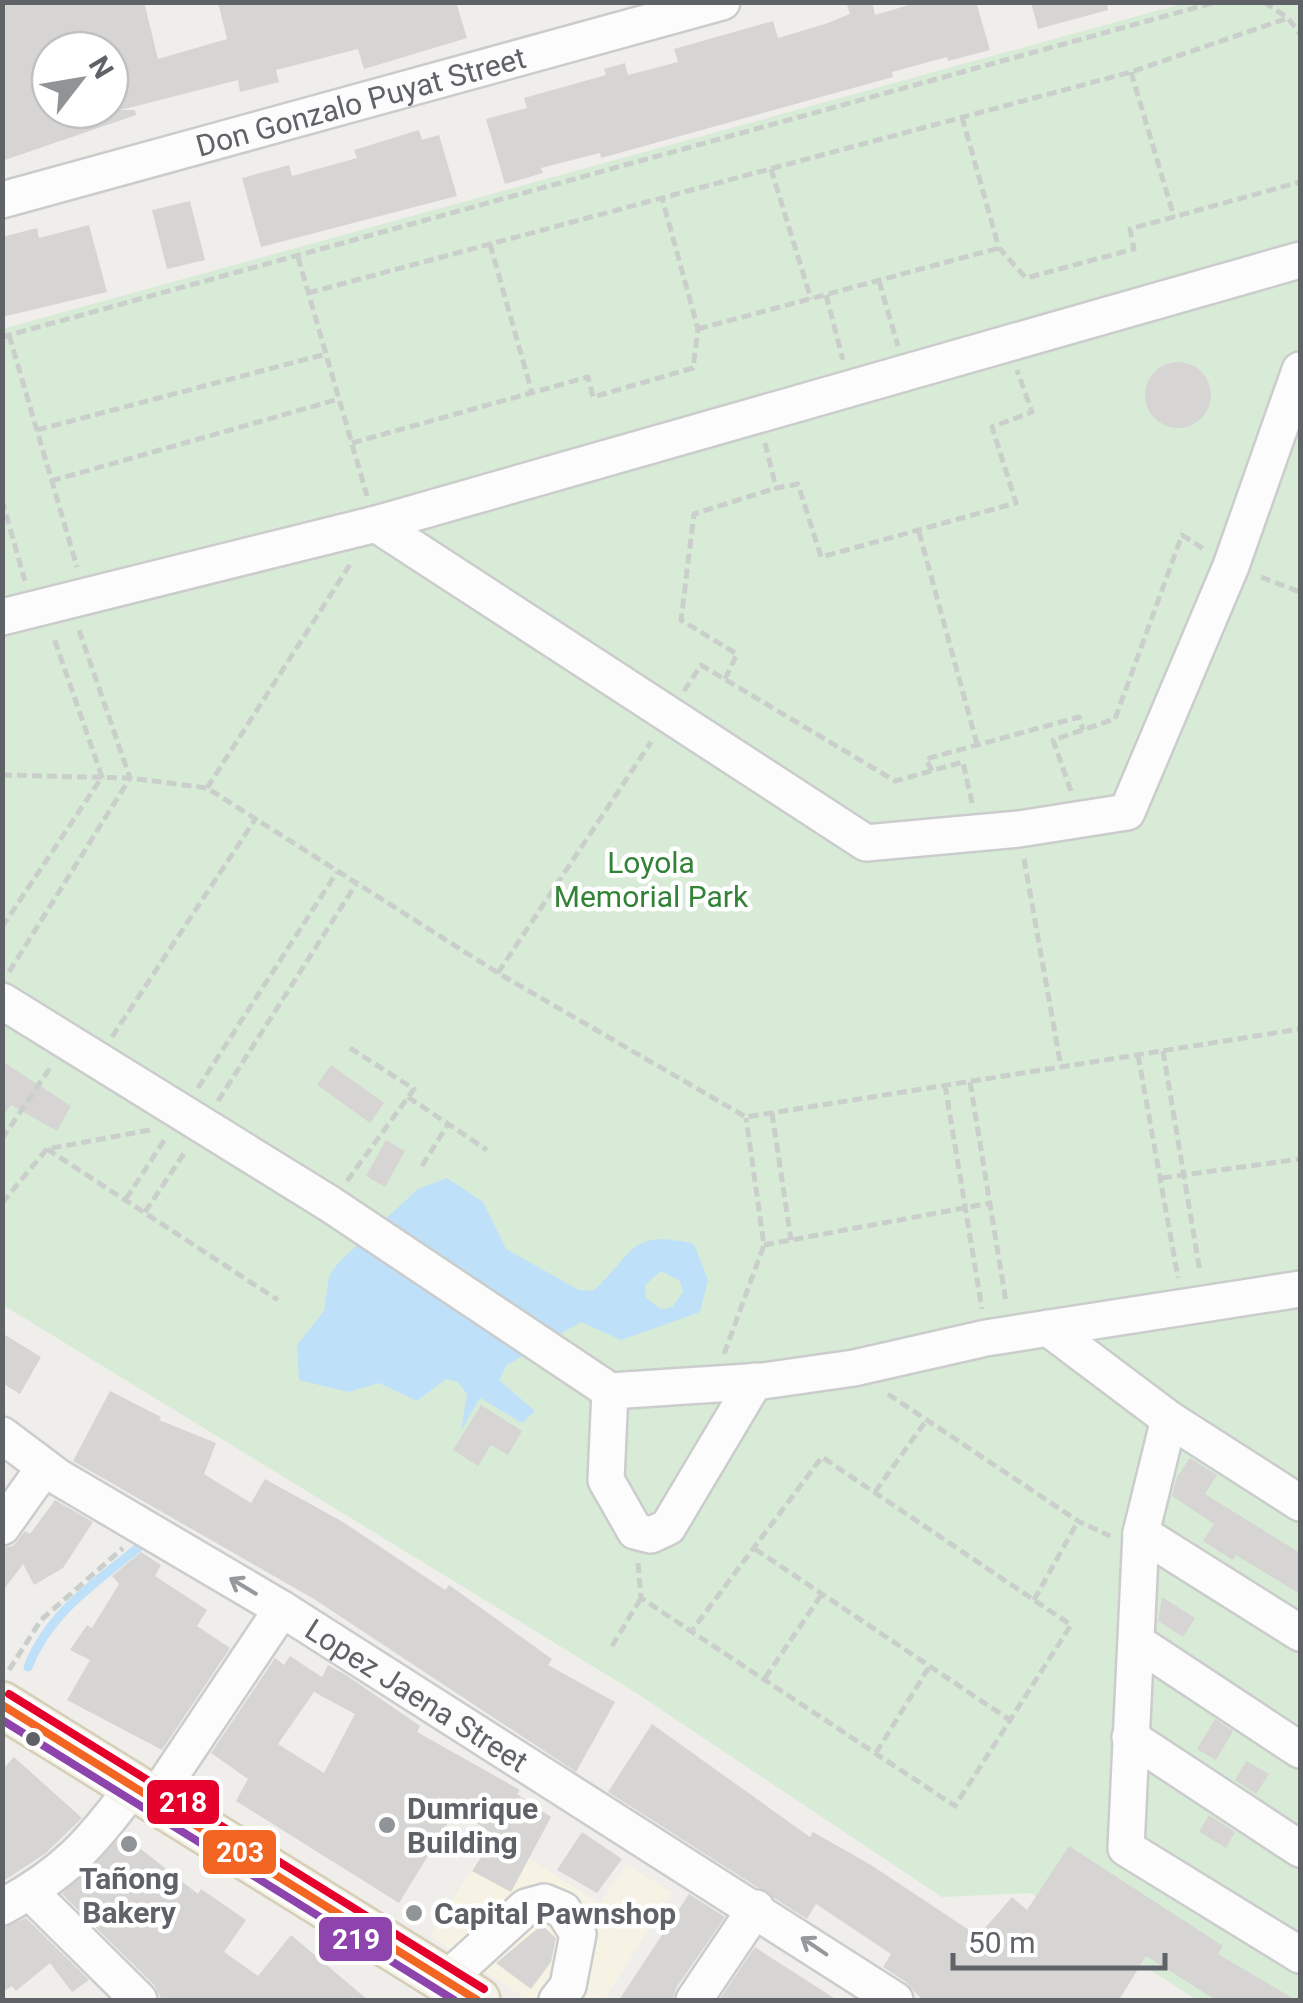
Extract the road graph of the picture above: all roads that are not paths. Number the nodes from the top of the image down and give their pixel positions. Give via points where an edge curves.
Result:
1 (710, 4) edge
2 (2, 200) edge
3 (1300, 260) edge
4 (1300, 370) edge
5 (376, 524) junction
6 (47, 606) edge
7 (2, 1001) edge
8 (1300, 1289) edge
9 (1048, 1328) junction
10 (755, 1381) junction
11 (610, 1392) junction
12 (1169, 1419) junction
13 (2, 1435) edge
14 (44, 1468) junction
15 (1300, 1502) edge
16 (2, 1527) edge
17 (1141, 1541) junction
18 (282, 1609) junction
19 (1300, 1633) edge
20 (1138, 1643) junction
21 (4, 1699) edge
22 (1130, 1737) junction
23 (1300, 1750) edge
24 (143, 1793) junction
25 (1300, 1849) edge
26 (16, 1900) edge
27 (756, 1908) junction
28 (1300, 1955) edge
29 (461, 1991) edge
30 (138, 2000) edge
31 (557, 2000) edge
32 (694, 2000) edge
33 (895, 2000) edge

1 - 2 street, Don Gonzalo Puyat Street
3 - 5 street
4 - 5 street via 1232,566 1127,812 1080,820 866,844
5 - 6 street
7 - 11 street via 330,1204
8 - 9 street
9 - 10 street
9 - 12 street
10 - 11 street
10 - 11 street via 668,1527 651,1535 635,1531 606,1480
12 - 15 street
12 - 17 street
13 - 14 street, Lopez Jaena Street
14 - 16 street
18 -> 14 street, Lopez Jaena Street
17 - 19 street
17 - 20 street
18 - 24 street
18 - 27 street, Lopez Jaena Street
20 - 22 street
20 - 23 street
21 - 24 main road
22 - 25 street
22 - 28 street via 1126,1848
24 - 26 street via 91,1844
24 - 29 main road
26 - 30 street
27 - 32 street
33 -> 27 street, Lopez Jaena Street
29 - 31 street via 526,1907 544,1902 563,1910 578,1934 568,1986

